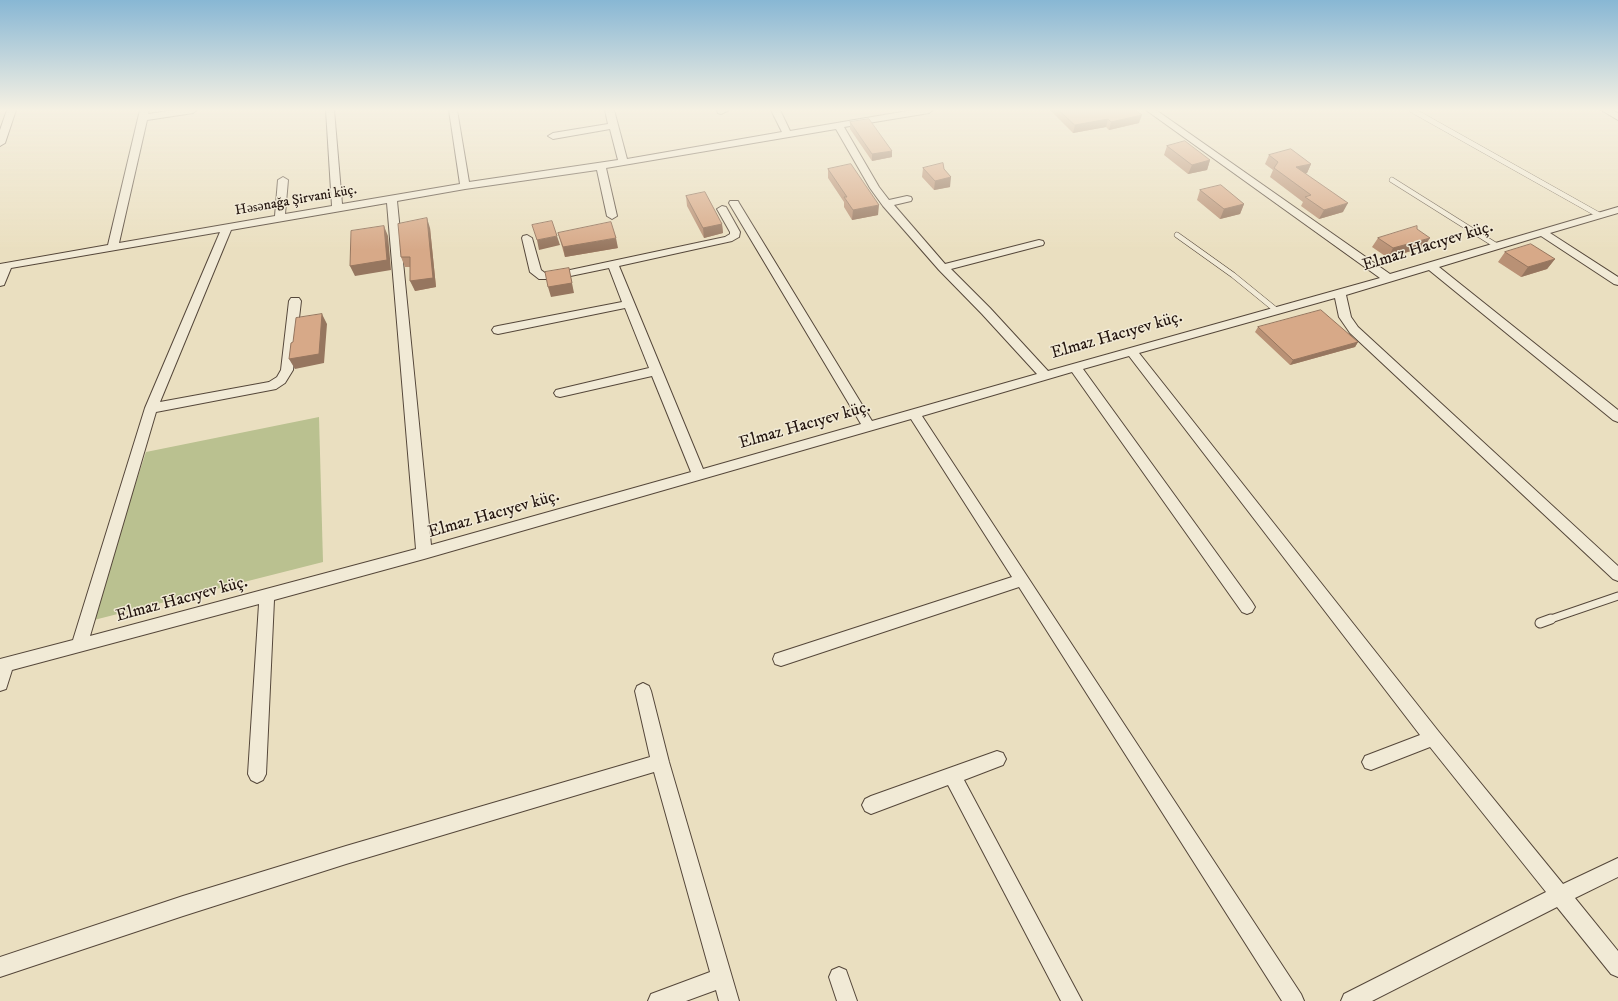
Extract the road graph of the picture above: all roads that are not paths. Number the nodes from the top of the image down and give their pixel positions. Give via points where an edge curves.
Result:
1 (134, 157) edge
2 (333, 157) edge
3 (460, 157) edge
4 (622, 157) edge
5 (654, 157) edge
6 (857, 157) edge
7 (1216, 157) edge
8 (1494, 157) edge
9 (623, 162) junction
10 (601, 166) junction
11 (283, 180) dead end
12 (1392, 180) dead end
13 (465, 186) junction
14 (392, 198) junction
15 (907, 199) dead end
16 (734, 203) dead end
17 (887, 204) junction
18 (337, 208) junction
19 (722, 209) dead end
20 (1618, 210) edge
21 (612, 216) dead end
22 (1599, 216) junction
23 (280, 218) junction
24 (227, 227) junction
25 (1542, 232) junction
26 (1177, 235) dead end
27 (527, 238) dead end
28 (1039, 243) dead end
29 (1497, 246) junction
30 (113, 247) junction
31 (613, 265) junction
32 (1431, 266) junction
33 (3, 267) edge
34 (943, 268) junction
35 (1388, 278) junction
36 (1618, 282) edge
37 (0, 283) edge
38 (1340, 293) junction
39 (296, 301) dead end
40 (629, 304) junction
41 (1276, 310) junction
42 (498, 330) dead end
43 (1131, 351) junction
44 (1075, 367) junction
45 (656, 371) junction
46 (1045, 375) junction
47 (560, 393) dead end
48 (151, 408) junction
49 (914, 413) junction
50 (1618, 417) edge
51 (869, 426) junction
52 (699, 475) junction
53 (424, 553) junction
54 (1618, 574) edge
55 (1022, 580) junction
56 (267, 596) junction
57 (1618, 596) edge
58 (1247, 607) dead end
59 (1540, 623) dead end
60 (79, 645) junction
61 (781, 659) dead end
62 (2, 665) edge
63 (0, 684) edge
64 (643, 690) dead end
65 (1433, 738) junction
66 (997, 759) dead end
67 (660, 762) junction
68 (1371, 762) dead end
69 (257, 774) dead end
70 (952, 775) junction
71 (871, 805) dead end
72 (1618, 867) edge
73 (1561, 894) junction
74 (0, 967) edge
75 (1618, 967) edge
76 (723, 977) junction
77 (839, 977) dead end
78 (1364, 998) edge
79 (658, 1001) edge
80 (729, 1001) edge
81 (848, 1001) edge
82 (1072, 1001) edge
83 (1294, 1001) edge

1 - 30 street
2 - 18 street
3 - 13 street
4 - 9 street
5 - 9 street, Həsənağa Şirvani küç.
6 - 17 street
7 - 35 street
8 - 22 lane
9 - 10 street, Həsənağa Şirvani küç.
10 - 13 street, Həsənağa Şirvani küç.
10 - 21 street
11 - 23 street
12 - 29 lane
13 - 14 street, Həsənağa Şirvani küç.
14 - 18 street, Həsənağa Şirvani küç.
14 - 53 street
15 - 17 street
16 - 51 street
17 - 34 street
18 - 23 street, Həsənağa Şirvani küç.
19 - 31 street via 735,232 735,235 728,239
20 - 22 street, Elmaz Hacıyev küç.
22 - 25 street, Elmaz Hacıyev küç.
23 - 24 street, Həsənağa Şirvani küç.
24 - 30 street, Həsənağa Şirvani küç.
24 - 48 street
25 - 29 street, Elmaz Hacıyev küç.
25 - 36 street
26 - 41 lane
27 - 31 street via 536,272 543,277
28 - 34 street
29 - 32 street, Elmaz Hacıyev küç.
30 - 33 street, Həsənağa Şirvani küç.
31 - 40 street
32 - 35 street, Elmaz Hacıyev küç.
32 - 50 street
33 - 37 street
34 - 46 street
35 - 38 street, Elmaz Hacıyev küç.
38 - 41 street, Elmaz Hacıyev küç.
38 - 54 street via 1345,317 1354,330
39 - 48 street via 287,370 281,380 272,386
40 - 42 street
40 - 45 street
41 - 43 street, Elmaz Hacıyev küç.
43 - 44 street, Elmaz Hacıyev küç.
43 - 65 street
44 - 46 street, Elmaz Hacıyev küç.
44 - 58 street
45 - 47 street
45 - 52 street
46 - 49 street, Elmaz Hacıyev küç.
48 - 60 street
49 - 51 street, Elmaz Hacıyev küç.
49 - 55 street
51 - 52 street, Elmaz Hacıyev küç.
52 - 53 street, Elmaz Hacıyev küç.
53 - 56 street, Elmaz Hacıyev küç.
55 - 61 street
55 - 83 street
56 - 60 street, Elmaz Hacıyev küç.
56 - 69 street
57 - 59 lane
60 - 62 street, Elmaz Hacıyev küç.
62 - 63 street
64 - 67 street
65 - 68 street
65 - 73 street
66 - 70 street
67 - 74 street via 346,855
67 - 76 street
70 - 71 street
70 - 82 street
72 - 73 street
73 - 75 street
73 - 78 street
76 - 79 street
76 - 80 street
77 - 81 street

